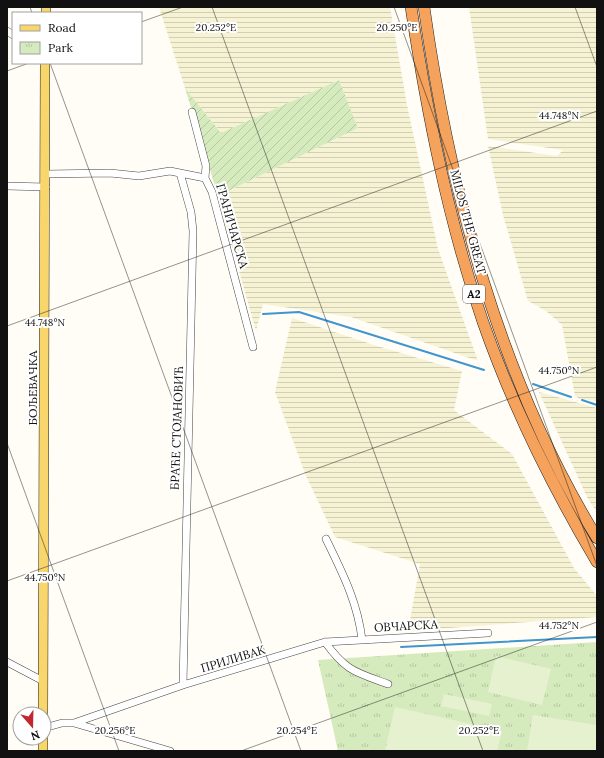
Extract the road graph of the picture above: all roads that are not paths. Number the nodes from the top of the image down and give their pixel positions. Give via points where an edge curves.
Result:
1 (411, 7) edge
2 (424, 7) edge
3 (45, 64) edge
4 (192, 112) dead end
5 (180, 173) junction
6 (46, 174) junction
7 (205, 178) junction
8 (7, 186) edge
9 (46, 187) junction
10 (254, 346) dead end
11 (597, 538) edge
12 (326, 539) dead end
13 (597, 562) edge
14 (488, 633) dead end
15 (362, 640) junction
16 (325, 642) junction
17 (7, 662) edge
18 (43, 681) junction
19 (388, 684) dead end
20 (183, 685) junction
21 (43, 706) edge
22 (74, 723) junction
23 (52, 726) edge
24 (170, 751) edge

1 - 13 highway, MILOS THE GREAT / A2 via 425,99 437,156 459,243 483,322 512,395 547,471
2 - 11 highway, MILOS THE GREAT / A2 via 432,64 450,153 471,240 495,318 540,428
3 - 6 main road, БОЉЕВАЧКА
4 - 7 street, ГРАНИЧАРСКА via 206,166
5 - 6 street via 170,171 139,176 110,173
5 - 7 street
5 - 20 street, БРАЋЕ СТОЈАНОВИЋ via 191,212 193,231
6 - 9 main road, БОЉЕВАЧКА
7 - 10 street, ГРАНИЧАРСКА via 212,192
8 - 9 street
9 - 18 main road, БОЉЕВАЧКА
12 - 15 street via 353,596
14 - 15 street, ОВЧАРСКА
15 - 16 street, ОВЧАРСКА
16 - 19 street via 339,661 350,670
16 - 20 street, ПРИЛИВАК
17 - 18 street
18 - 21 main road, БОЉЕВАЧКА
20 - 22 street, ПРИЛИВАК
22 - 23 street
22 - 24 street

